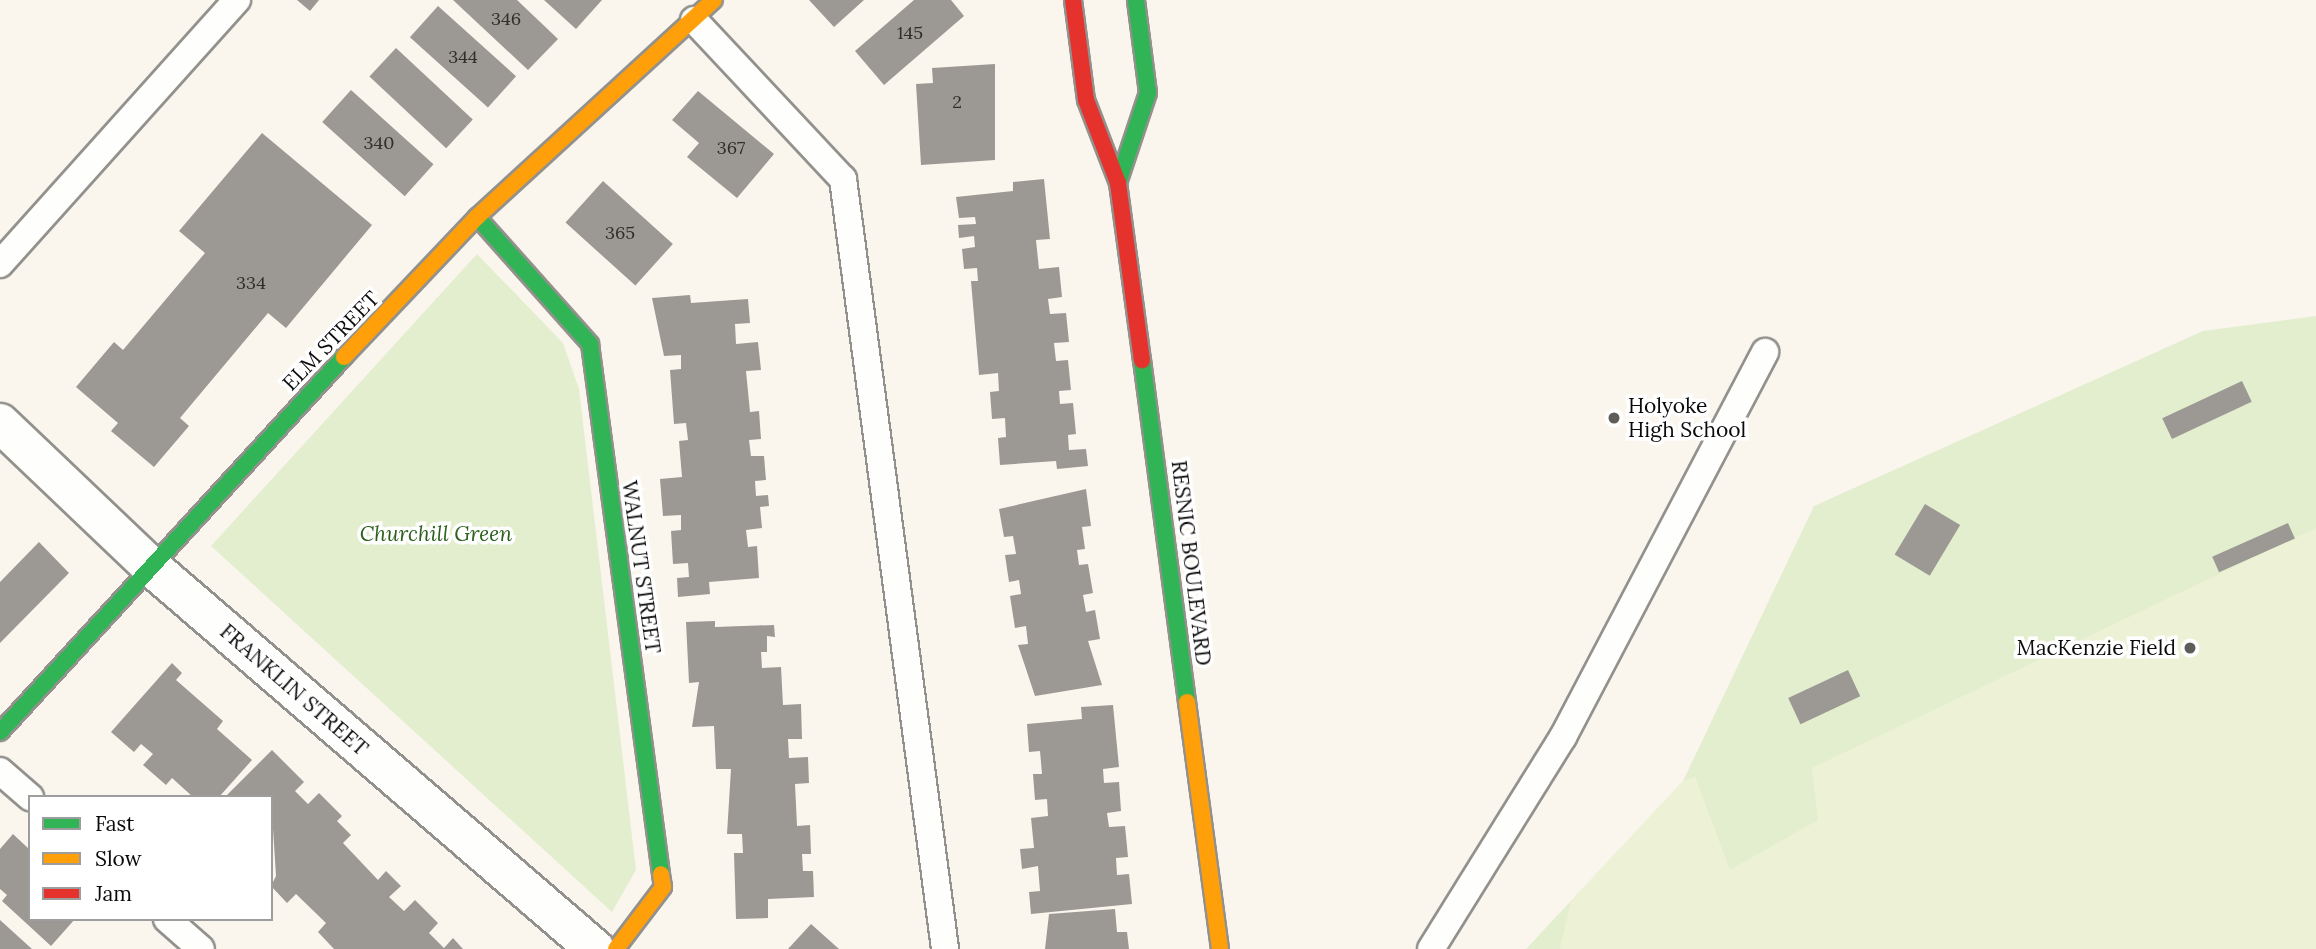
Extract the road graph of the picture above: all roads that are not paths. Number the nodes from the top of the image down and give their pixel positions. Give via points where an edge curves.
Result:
1 (237, 0) edge
2 (714, 0) edge
3 (1073, 0) edge
4 (1136, 0) edge
5 (694, 20) junction
6 (1118, 183) junction
7 (477, 217) junction
8 (0, 264) edge
9 (1765, 352) dead end
10 (0, 423) edge
11 (148, 564) junction
12 (0, 732) edge
13 (0, 771) edge
14 (28, 795) edge
15 (169, 921) edge
16 (201, 949) edge
17 (595, 949) edge
18 (616, 949) edge
19 (946, 949) edge
20 (1220, 949) edge
21 (1431, 949) edge

1 - 8 lane
2 - 5 street, ELM STREET
3 - 6 street, RESNIC BOULEVARD via 1086,100
4 - 6 street, RESNIC BOULEVARD via 1148,93
5 - 7 street, ELM STREET
5 - 19 lane via 843,178
6 - 20 street, RESNIC BOULEVARD
7 - 11 street, ELM STREET
7 - 18 street, WALNUT STREET via 590,344 663,887
9 - 21 lane via 1563,737
10 - 11 street, FRANKLIN STREET
11 - 12 street, ELM STREET
11 - 17 street, FRANKLIN STREET
13 - 14 lane
15 - 16 lane

